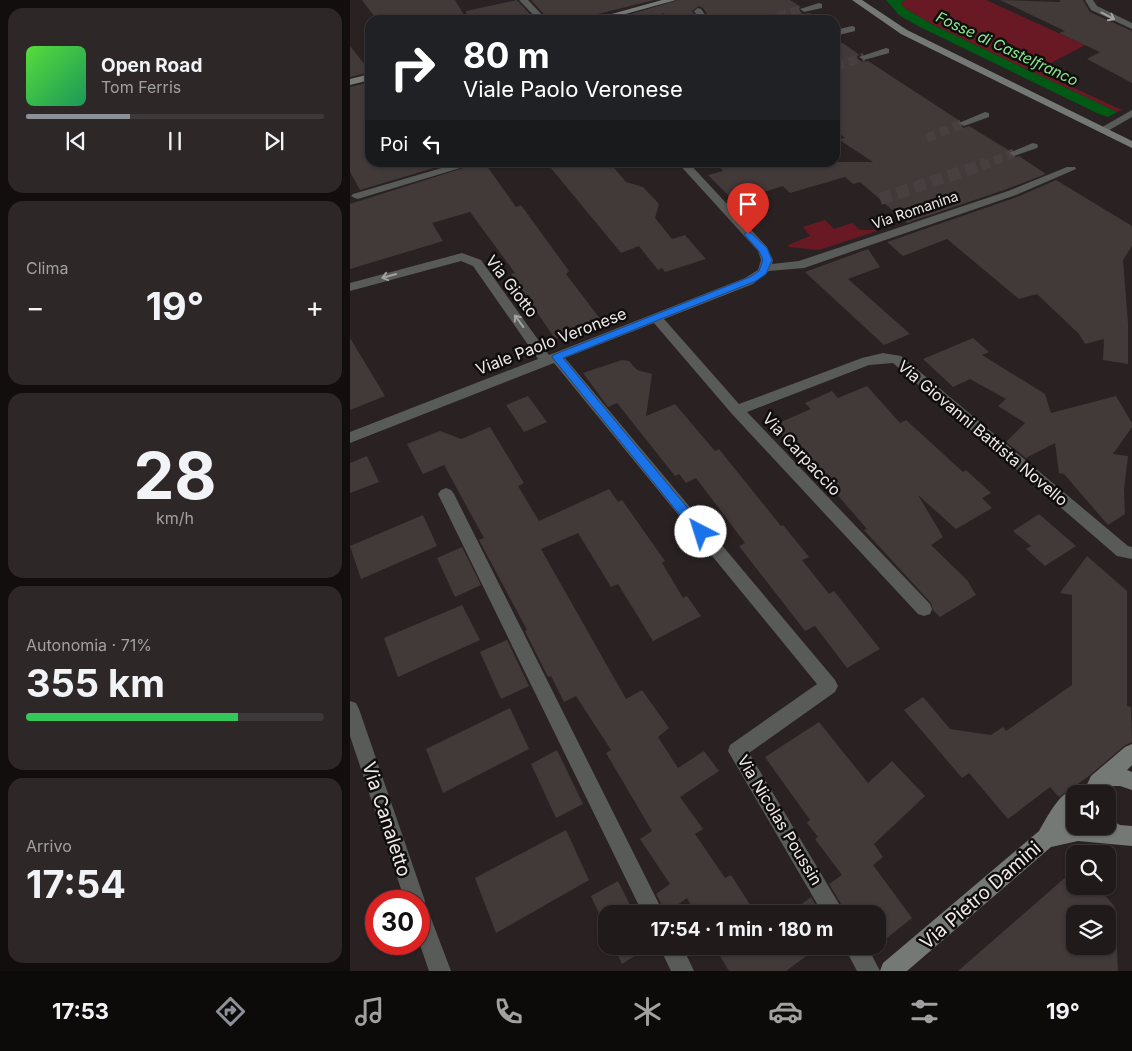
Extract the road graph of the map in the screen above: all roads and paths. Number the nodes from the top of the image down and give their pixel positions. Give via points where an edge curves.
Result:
1 (523, 0) edge
2 (672, 0) edge
3 (857, 0) edge
4 (1089, 0) edge
5 (869, 4) edge
6 (698, 10) dead end
7 (538, 15) edge
8 (614, 15) edge
9 (702, 15) edge
10 (1132, 26) edge
11 (852, 29) dead end
12 (840, 32) edge
13 (886, 51) dead end
14 (864, 57) tunnel mouth
15 (365, 78) edge
16 (350, 82) edge
17 (1130, 114) edge
18 (985, 115) dead end
19 (964, 123) tunnel mouth
20 (1102, 130) junction
21 (1132, 144) edge
22 (1033, 146) dead end
23 (1014, 154) tunnel mouth
24 (457, 167) edge
25 (687, 167) edge
26 (1071, 169) dead end
27 (357, 196) dead end
28 (764, 270) junction
29 (350, 287) edge
30 (657, 319) junction
31 (552, 359) junction
32 (737, 410) junction
33 (350, 438) edge
34 (446, 494) dead end
35 (1132, 552) edge
36 (924, 609) dead end
37 (350, 709) edge
38 (1132, 753) edge
39 (1132, 781) edge
40 (1097, 785) edge
41 (1066, 808) edge
42 (1122, 835) edge
43 (1046, 838) junction
44 (411, 890) edge
45 (650, 905) edge
46 (830, 905) edge
47 (430, 943) edge
48 (675, 955) edge
49 (860, 955) edge
50 (440, 971) edge
51 (683, 971) edge
52 (869, 971) edge
53 (891, 971) edge

1 - 7 street
2 - 8 street
3 - 5 street
4 -> 10 street via 1094,8
5 - 20 street via 883,20 904,32
6 - 9 street
11 - 12 street
13 - 14 street
15 - 16 street
17 - 20 street
18 - 19 street
20 - 21 street
22 - 23 street
24 - 27 street
25 - 28 street via 764,250 767,260
26 - 28 street, Via Romanina via 1012,193 800,265
28 - 30 street, Viale Paolo Veronese via 749,282
31 -> 29 street, Via Giotto via 477,263 462,257
30 - 31 street, Viale Paolo Veronese
30 - 32 street, Via Carpaccio
31 - 33 street, Viale Paolo Veronese
31 - 46 street, Via Nicolas Poussin via 829,686 737,751
32 - 35 street, Via Giovanni Battista Novello via 868,361 896,359 1123,551
32 - 36 street, Via Carpaccio
34 - 45 street
37 - 44 street, Via Canaletto
38 - 40 street
39 - 40 street via 1119,776
41 - 43 street, Via Pietro Damini
42 - 43 street, Via Pietro Damini via 1078,831
43 - 53 street, Via Pietro Damini
47 - 50 street
48 - 51 street
49 - 52 street

